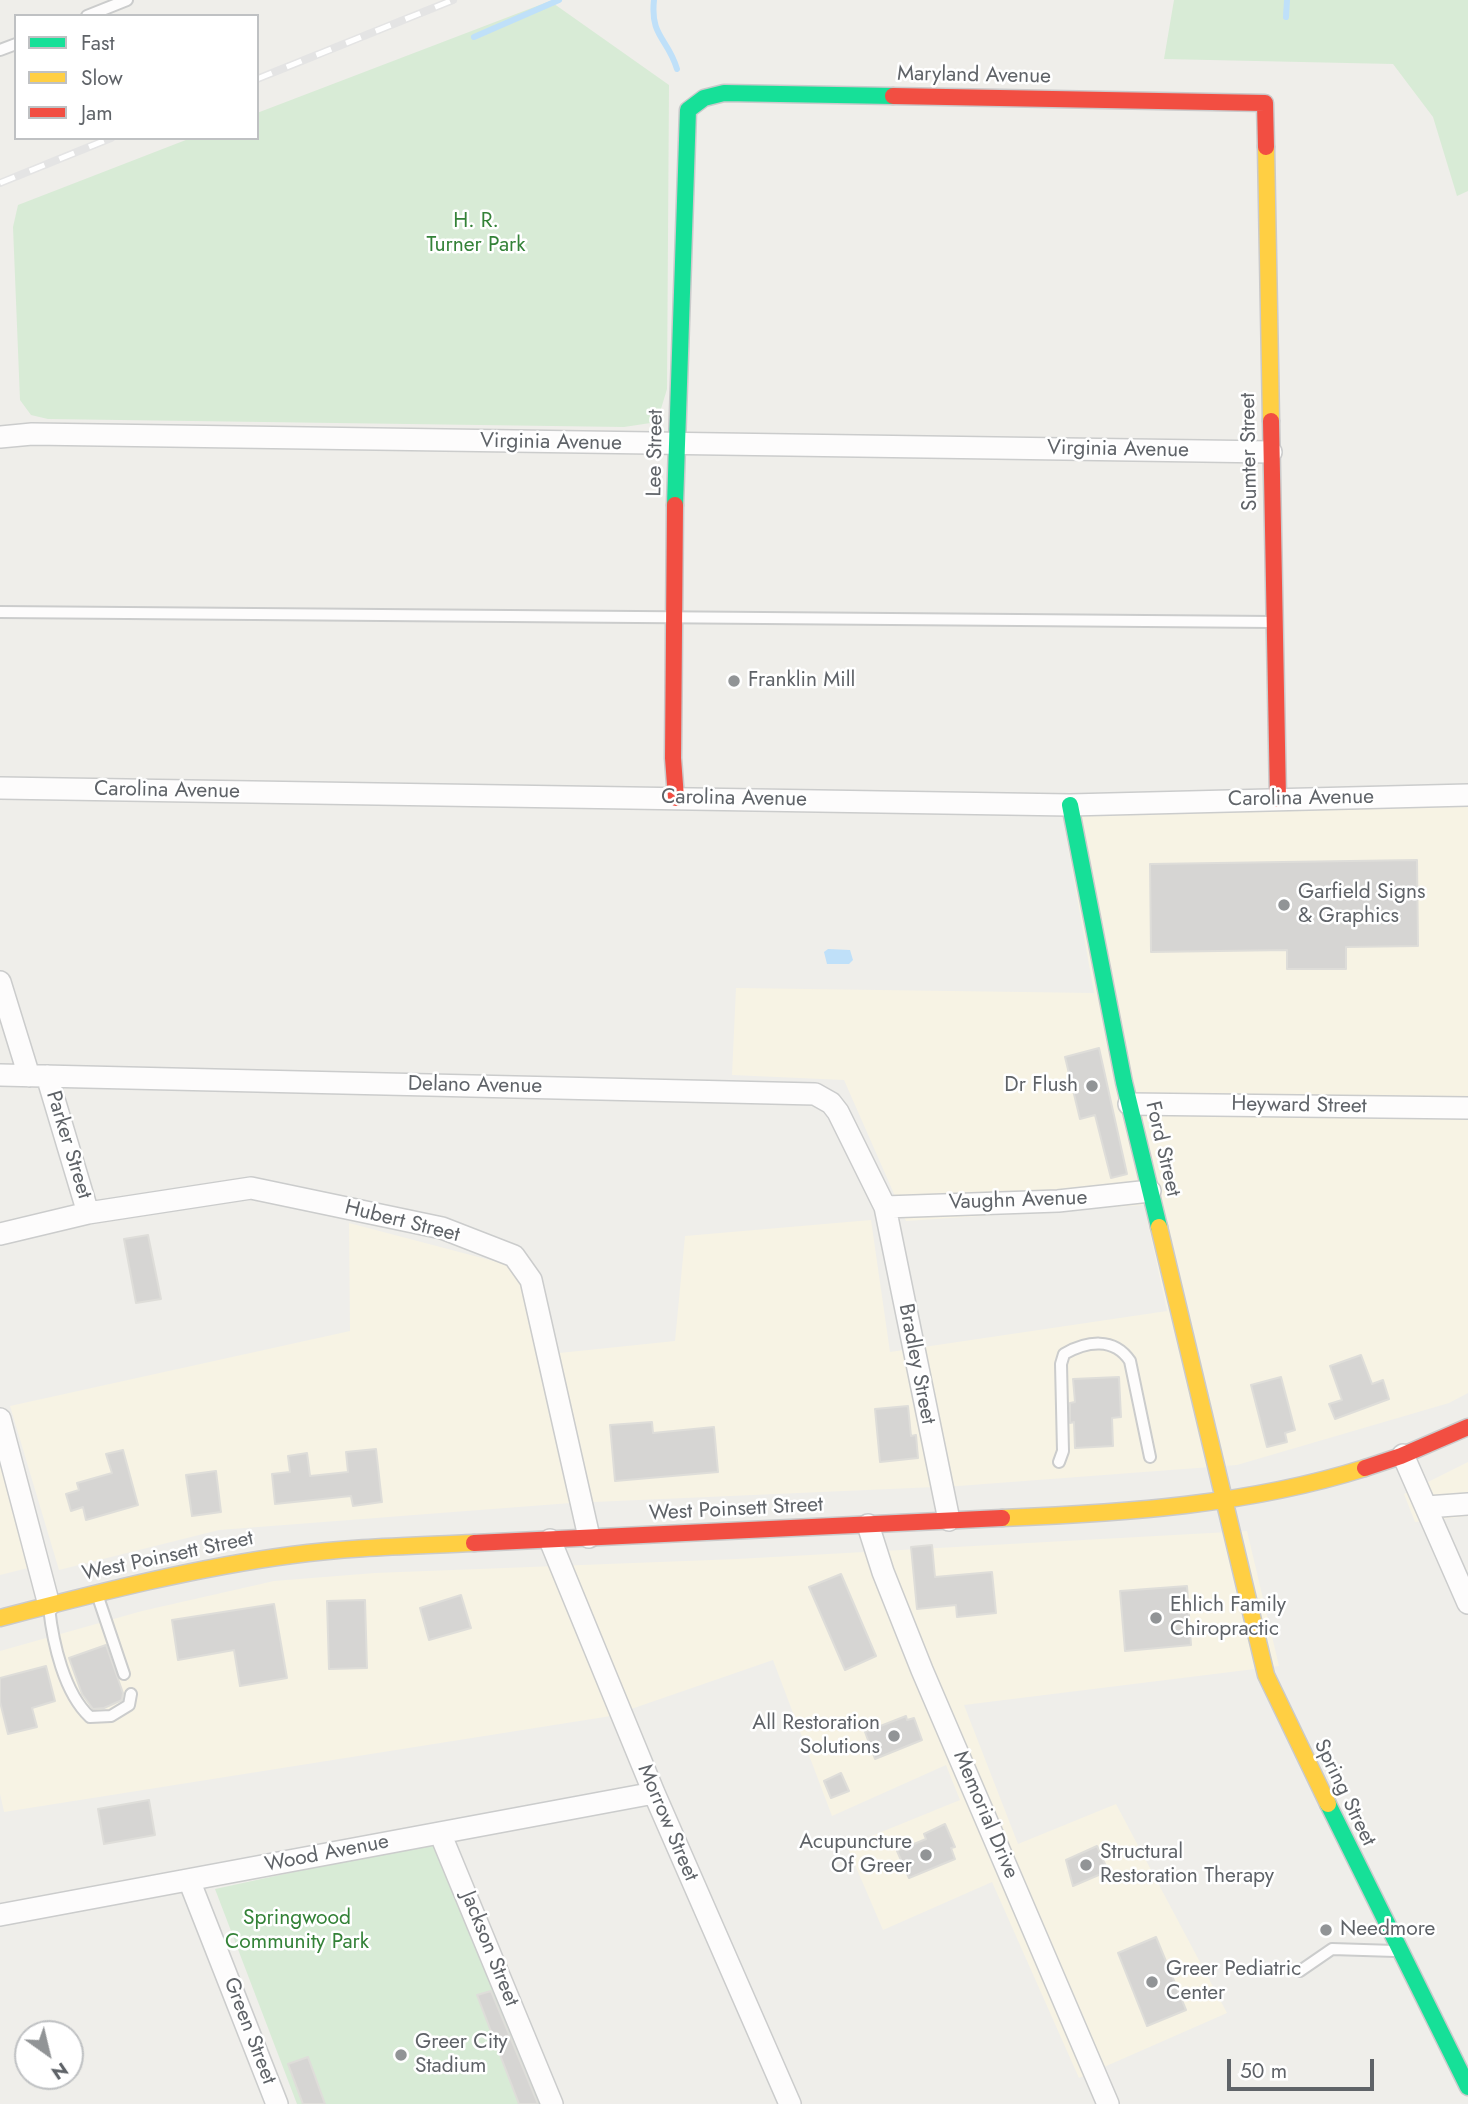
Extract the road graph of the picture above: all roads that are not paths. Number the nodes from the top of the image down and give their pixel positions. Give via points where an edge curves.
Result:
1 (127, 0) edge
2 (92, 14) edge
3 (1265, 103) joint
4 (688, 110) joint
5 (0, 437) edge
6 (676, 445) junction
7 (1271, 452) junction
8 (0, 612) edge
9 (674, 616) junction
10 (1275, 622) junction
11 (0, 788) edge
12 (1468, 794) edge
13 (676, 798) junction
14 (1278, 799) junction
15 (1070, 805) junction
16 (0, 982) edge
17 (0, 1076) edge
18 (38, 1076) junction
19 (1129, 1104) junction
20 (1468, 1108) edge
21 (1150, 1191) junction
22 (885, 1207) junction
23 (88, 1213) junction
24 (0, 1234) edge
25 (0, 1419) edge
26 (1468, 1427) edge
27 (1403, 1455) junction
28 (1150, 1457) dead end
29 (1059, 1462) dead end
30 (1225, 1501) junction
31 (1468, 1504) edge
32 (1427, 1507) junction
33 (949, 1520) junction
34 (868, 1525) junction
35 (589, 1537) junction
36 (550, 1540) junction
37 (96, 1593) junction
38 (1468, 1603) edge
39 (49, 1605) junction
40 (0, 1618) edge
41 (124, 1674) dead end
42 (131, 1694) dead end
43 (654, 1793) junction
44 (440, 1833) junction
45 (189, 1880) junction
46 (0, 1915) edge
47 (1398, 1951) junction
48 (1300, 1971) dead end
49 (1468, 2087) edge
50 (277, 2104) edge
51 (552, 2104) edge
52 (790, 2104) edge
53 (1108, 2104) edge

1 - 2 lane
3 - 4 street, Maryland Avenue via 712,94
3 - 7 street, Sumter Street
4 - 6 street, Lee Street
5 - 6 street, Virginia Avenue
6 - 7 street, Virginia Avenue
6 - 9 street, Lee Street
7 - 10 street, Sumter Street
8 - 9 lane
9 - 10 lane
9 - 13 street, Lee Street
10 - 14 street, Sumter Street
11 - 13 street, Carolina Avenue
12 - 14 street, Carolina Avenue
13 - 15 street, Carolina Avenue
14 - 15 street, Carolina Avenue
15 - 19 street, Ford Street
16 - 18 street, Parker Street
17 - 18 street, Delano Avenue
18 - 22 street, Delano Avenue via 815,1094 838,1112
18 - 23 street, Parker Street
19 - 20 street, Heyward Street
19 - 21 street, Ford Street
21 - 22 street, Vaughn Avenue via 1058,1201
21 - 30 street, Ford Street
22 - 33 street, Bradley Street
23 - 24 street, Hubert Street
23 - 35 street, Hubert Street via 251,1188 442,1228 513,1256 531,1280
25 - 39 street
26 - 27 street, West Poinsett Street
27 - 30 street, West Poinsett Street via 1324,1482
27 - 32 street
28 - 29 lane via 1130,1361 1124,1351 1097,1342 1064,1354
30 - 33 street, West Poinsett Street
30 - 47 street, Spring Street via 1271,1690
31 - 32 street
32 - 38 street
33 - 34 street, West Poinsett Street
34 - 35 street, West Poinsett Street
34 - 53 street, Memorial Drive via 922,1670
35 - 36 street, West Poinsett Street
36 - 37 street, West Poinsett Street via 270,1557
36 - 43 street, Morrow Street
37 - 39 street, West Poinsett Street
37 - 41 lane
39 - 40 street, West Poinsett Street
39 - 42 lane via 64,1672 82,1710 90,1717 111,1716 129,1705
43 - 44 street, Wood Avenue
43 - 52 street, Morrow Street
44 - 45 street, Wood Avenue
44 - 51 street, Jackson Street
45 - 46 street, Wood Avenue
45 - 50 street, Green Street
47 - 48 lane via 1332,1949
47 - 49 street, Spring Street

